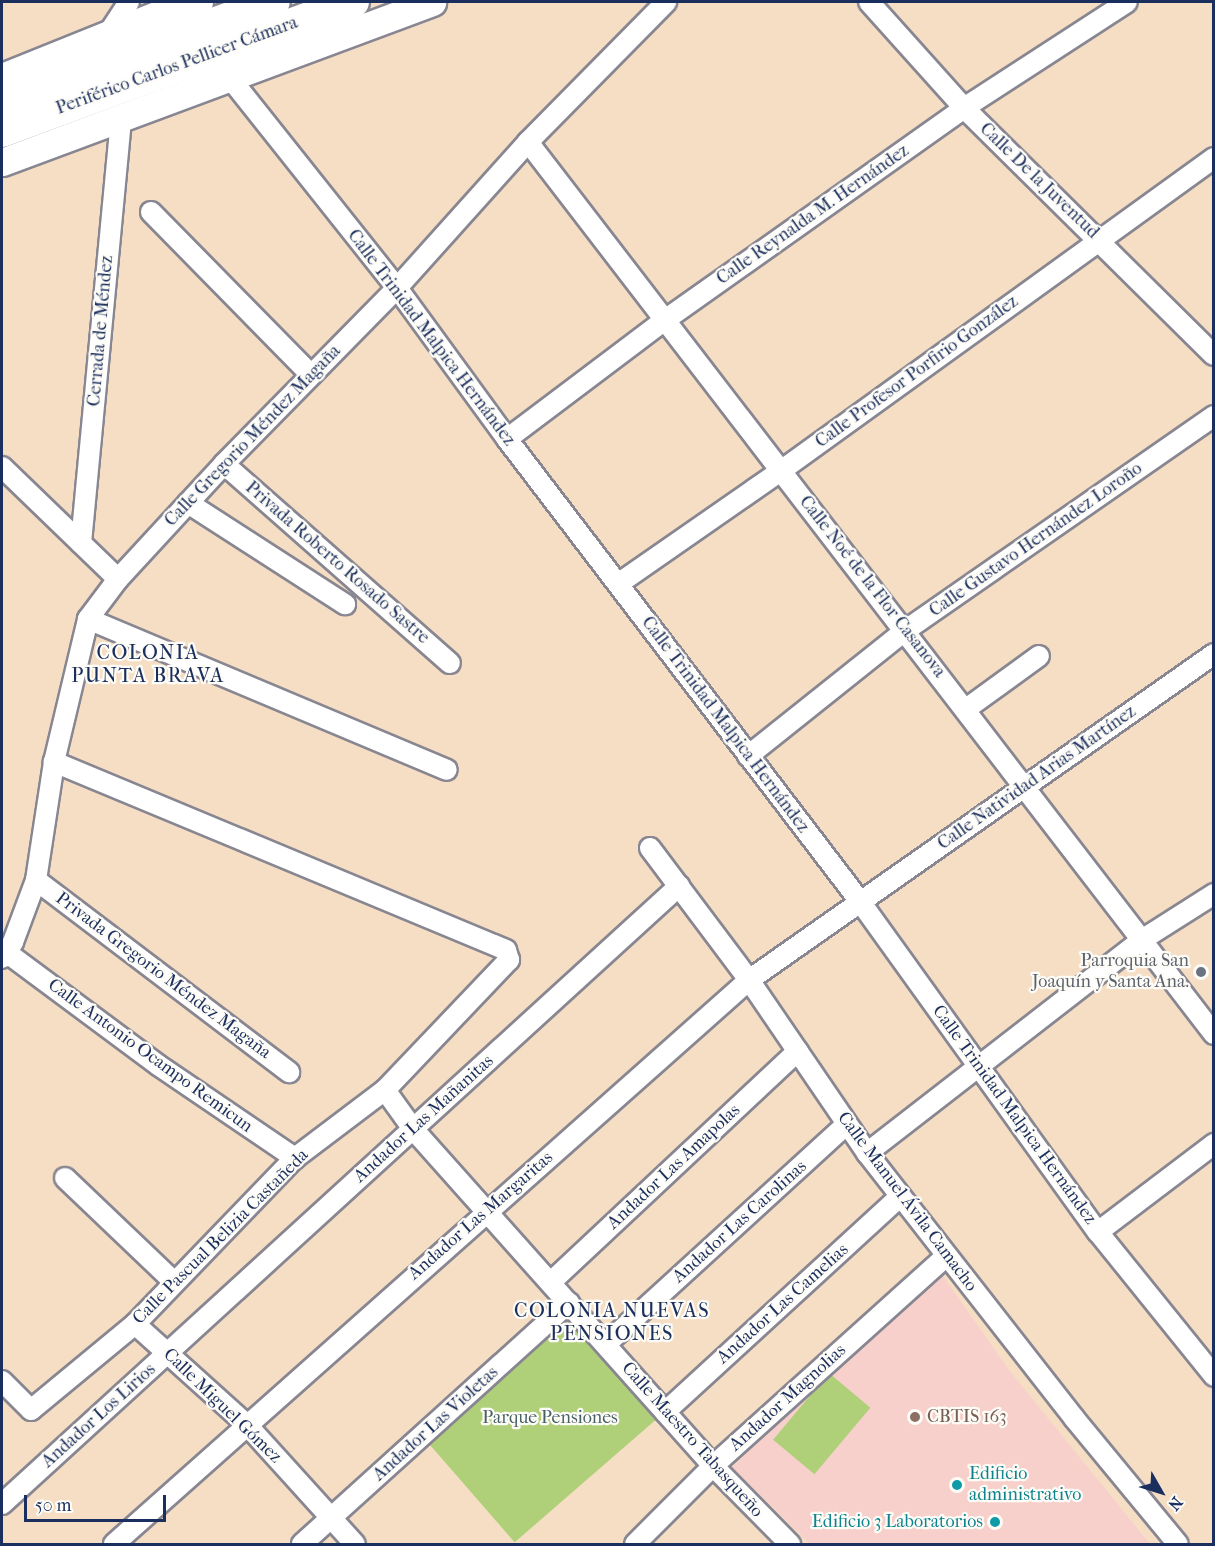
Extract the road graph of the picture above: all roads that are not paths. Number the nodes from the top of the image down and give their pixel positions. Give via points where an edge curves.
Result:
1 (129, 2) edge
2 (199, 2) edge
3 (274, 2) edge
4 (353, 2) edge
5 (432, 2) edge
6 (666, 2) edge
7 (869, 2) edge
8 (1126, 2) edge
9 (173, 22) junction
10 (110, 48) junction
11 (2, 76) edge
12 (230, 78) junction
13 (2, 101) edge
14 (964, 108) junction
15 (121, 118) junction
16 (2, 131) edge
17 (528, 142) junction
18 (1214, 158) edge
19 (2, 162) edge
20 (151, 212) dead end
21 (1099, 240) junction
22 (397, 288) junction
23 (666, 320) junction
24 (1214, 355) edge
25 (311, 375) junction
26 (1214, 416) edge
27 (507, 439) junction
28 (224, 464) junction
29 (2, 467) edge
30 (782, 470) junction
31 (188, 503) junction
32 (81, 543) junction
33 (118, 579) junction
34 (618, 584) junction
35 (345, 604) dead end
36 (88, 619) junction
37 (906, 630) junction
38 (1214, 654) edge
39 (1039, 656) dead end
40 (450, 663) dead end
41 (966, 709) junction
42 (748, 756) junction
43 (54, 762) junction
44 (447, 770) dead end
45 (1025, 790) junction
46 (650, 848) dead end
47 (36, 880) junction
48 (680, 886) junction
49 (1214, 894) edge
50 (859, 900) junction
51 (1140, 941) junction
52 (4, 955) edge
53 (749, 980) junction
54 (1214, 1034) edge
55 (798, 1051) junction
56 (980, 1068) junction
57 (290, 1072) dead end
58 (384, 1090) junction
59 (847, 1124) junction
60 (413, 1128) junction
61 (1214, 1144) edge
62 (867, 1153) junction
63 (295, 1158) junction
64 (65, 1178) dead end
65 (900, 1197) junction
66 (487, 1210) junction
67 (1098, 1232) junction
68 (946, 1256) junction
69 (173, 1281) junction
70 (551, 1282) junction
71 (569, 1303) junction
72 (135, 1324) junction
73 (606, 1344) junction
74 (169, 1353) junction
75 (1214, 1376) edge
76 (2, 1381) edge
77 (665, 1412) junction
78 (246, 1424) junction
79 (713, 1466) junction
80 (2, 1504) edge
81 (330, 1518) junction
82 (114, 1545) edge
83 (302, 1545) edge
84 (355, 1545) edge
85 (634, 1545) edge
86 (789, 1545) edge
87 (1179, 1545) edge

1 - 10 street
2 - 9 street
3 - 9 main road, Periférico Carlos Pellicer Cámara
4 - 16 main road, Periférico Carlos Pellicer Cámara
5 - 12 street
6 - 17 street, Calle Gregorio Méndez Magaña
7 - 14 street, Calle De la Juventud
8 - 14 street, Calle Reynalda M. Hernández
9 - 10 main road, Periférico Carlos Pellicer Cámara
10 - 11 street
10 - 13 main road, Periférico Carlos Pellicer Cámara
12 - 15 street
12 - 22 street, Calle Trinidad Malpica Hernández
14 - 21 street, Calle De la Juventud
14 - 23 street, Calle Reynalda M. Hernández
15 - 19 street
15 - 32 street, Cerrada de Méndez
17 - 22 street, Calle Gregorio Méndez Magaña
17 - 23 street, Calle Noé de la Flor Casanova
18 - 21 street, Calle Profesor Porfirio González
20 - 25 street
21 - 24 street, Calle De la Juventud
21 - 30 street, Calle Profesor Porfirio González
22 - 25 street, Calle Gregorio Méndez Magaña
22 - 27 street, Calle Trinidad Malpica Hernández
23 - 27 street, Calle Reynalda M. Hernández
23 - 30 street, Calle Noé de la Flor Casanova
25 - 28 street, Calle Gregorio Méndez Magaña
26 - 37 street, Calle Gustavo Hernández Loroño
27 - 34 street, Calle Trinidad Malpica Hernández
28 - 31 street, Calle Gregorio Méndez Magaña
28 - 40 street, Privada Roberto Rosado Sastre
29 - 32 street
30 - 34 street, Calle Profesor Porfirio González
30 - 37 street, Calle Noé de la Flor Casanova
31 - 33 street, Calle Gregorio Méndez Magaña
31 - 35 street
32 - 33 street
33 - 36 street, Calle Gregorio Méndez Magaña
34 - 42 street, Calle Trinidad Malpica Hernández
36 - 43 street, Calle Gregorio Méndez Magaña
36 - 44 street
37 - 41 street, Calle Noé de la Flor Casanova
37 - 42 street, Calle Gustavo Hernández Loroño
38 - 45 street, Calle Natividad Arias Martínez
39 - 41 street
41 - 45 street, Calle Noé de la Flor Casanova
42 - 50 street, Calle Trinidad Malpica Hernández
43 - 47 street, Calle Gregorio Méndez Magaña
43 - 58 street, Calle Pascual Belizia Castañeda via 506,950 509,960
45 - 50 street, Calle Natividad Arias Martínez
45 - 51 street, Calle Noé de la Flor Casanova
46 - 48 street, Calle Manuel Ávila Camacho
47 - 52 street, Calle Gregorio Méndez Magaña
47 - 57 street, Privada Gregorio Méndez Magaña
48 - 53 street, Calle Manuel Ávila Camacho
48 - 60 street, Andador Las Mañanitas
49 - 51 street
50 - 53 street, Andador Las Margaritas
50 - 56 street, Calle Trinidad Malpica Hernández
51 - 54 street, Calle Noé de la Flor Casanova
51 - 56 street
52 - 63 street, Calle Antonio Ocampo Remicun
53 - 55 street, Calle Manuel Ávila Camacho
53 - 66 street, Andador Las Margaritas
55 - 59 street, Calle Manuel Ávila Camacho
55 - 70 street, Andador Las Amapolas
56 - 62 street
56 - 67 street, Calle Trinidad Malpica Hernández
58 - 60 street, Calle Maestro Tabasqueño
58 - 63 street, Calle Pascual Belizia Castañeda
59 - 62 street, Calle Manuel Ávila Camacho
59 - 73 street, Andador Las Carolinas
60 - 66 street, Calle Maestro Tabasqueño
60 - 74 street, Andador Las Mañanitas
61 - 67 street
62 - 65 street, Calle Manuel Ávila Camacho
63 - 69 street, Calle Pascual Belizia Castañeda
64 - 69 street
65 - 68 street, Calle Manuel Ávila Camacho
65 - 77 street, Andador Las Camelias
66 - 70 street, Calle Maestro Tabasqueño
66 - 78 street, Andador Las Margaritas
67 - 75 street, Calle Trinidad Malpica Hernández
68 - 79 street, Andador Magnolias
68 - 87 street, Calle Manuel Ávila Camacho
69 - 72 street, Calle Pascual Belizia Castañeda
70 - 71 street, Calle Maestro Tabasqueño
71 - 73 street, Calle Maestro Tabasqueño
71 - 81 street, Andador Las Violetas
72 - 74 street, Calle Miguel Gómez
72 - 76 street, Calle Pascual Belizia Castañeda via 31,1410
73 - 77 street, Calle Maestro Tabasqueño
74 - 78 street, Calle Miguel Gómez
74 - 80 street, Andador Los Lirios
77 - 79 street, Calle Maestro Tabasqueño
78 - 81 street, Calle Miguel Gómez
78 - 82 street, Andador Las Margaritas
79 - 85 street, Andador Magnolias
79 - 86 street, Calle Maestro Tabasqueño
81 - 83 street, Andador Las Violetas
81 - 84 street, Calle Miguel Gómez

